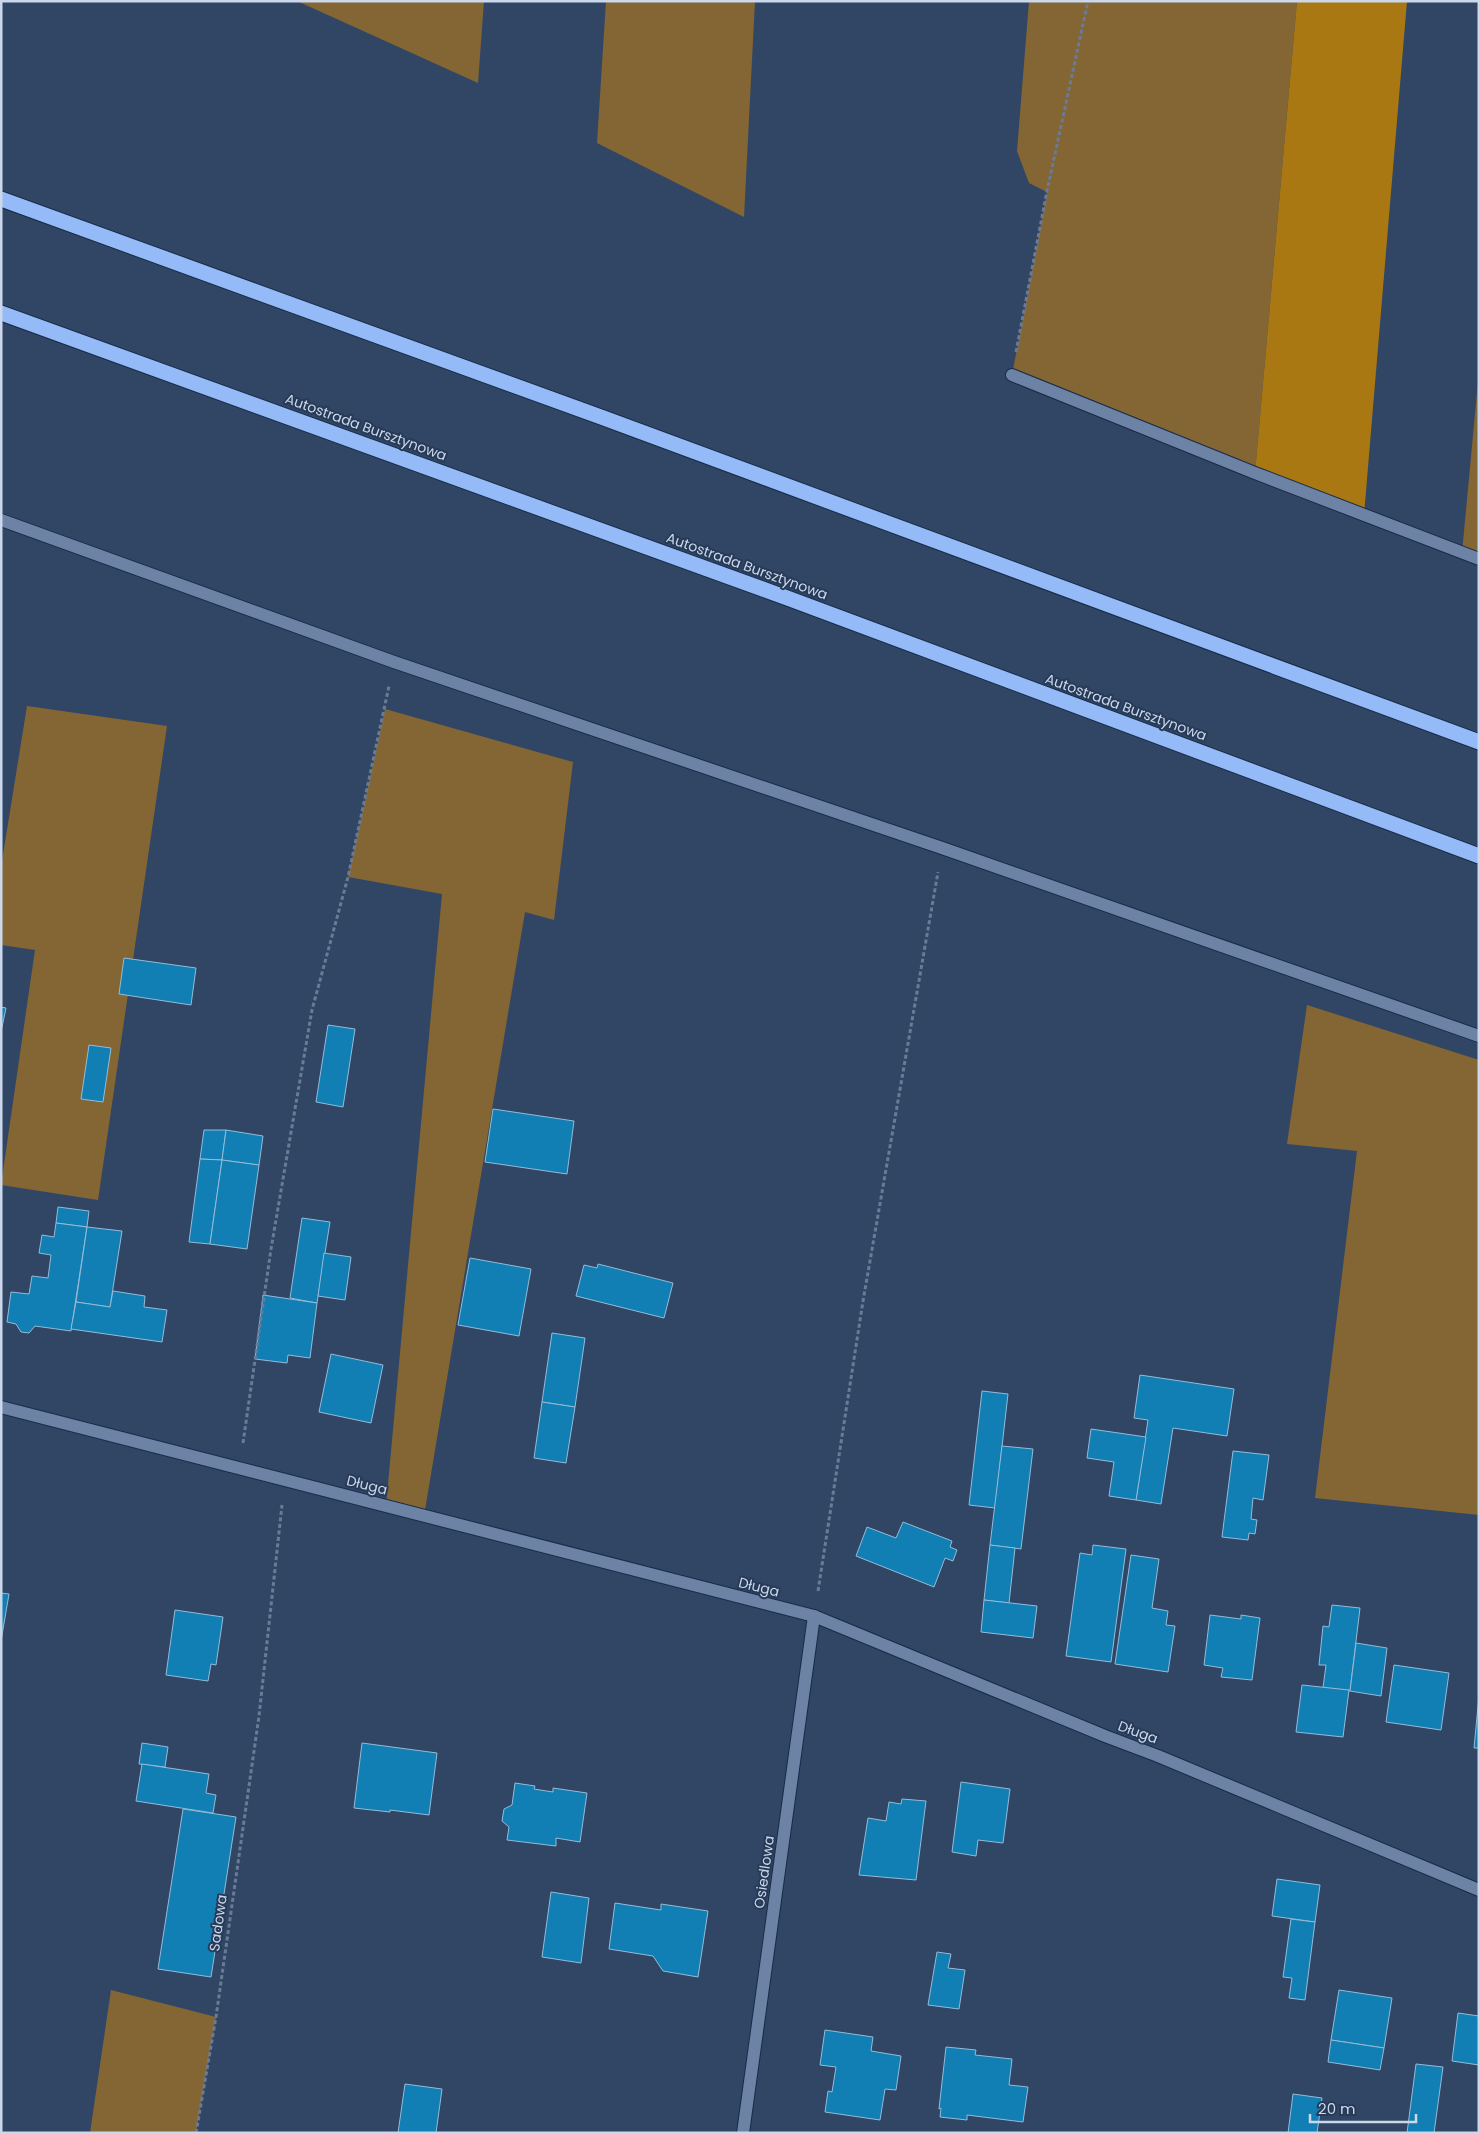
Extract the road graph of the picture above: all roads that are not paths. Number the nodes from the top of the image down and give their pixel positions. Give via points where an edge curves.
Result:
1 (1, 200) edge
2 (1, 312) edge
3 (1012, 375) road end
4 (1, 520) edge
5 (1479, 559) edge
6 (1479, 742) edge
7 (1479, 856) edge
8 (1479, 1036) edge
9 (1, 1407) edge
10 (814, 1616) junction
11 (1479, 1890) edge
12 (743, 2133) edge

1 - 6 highway via 691,450
2 - 7 highway, Autostrada Bursztynowa via 762,589
3 - 5 street
4 - 8 street via 394,662 942,848
9 - 10 street, Długa
10 - 11 street, Długa
10 - 12 street, Osiedlowa

